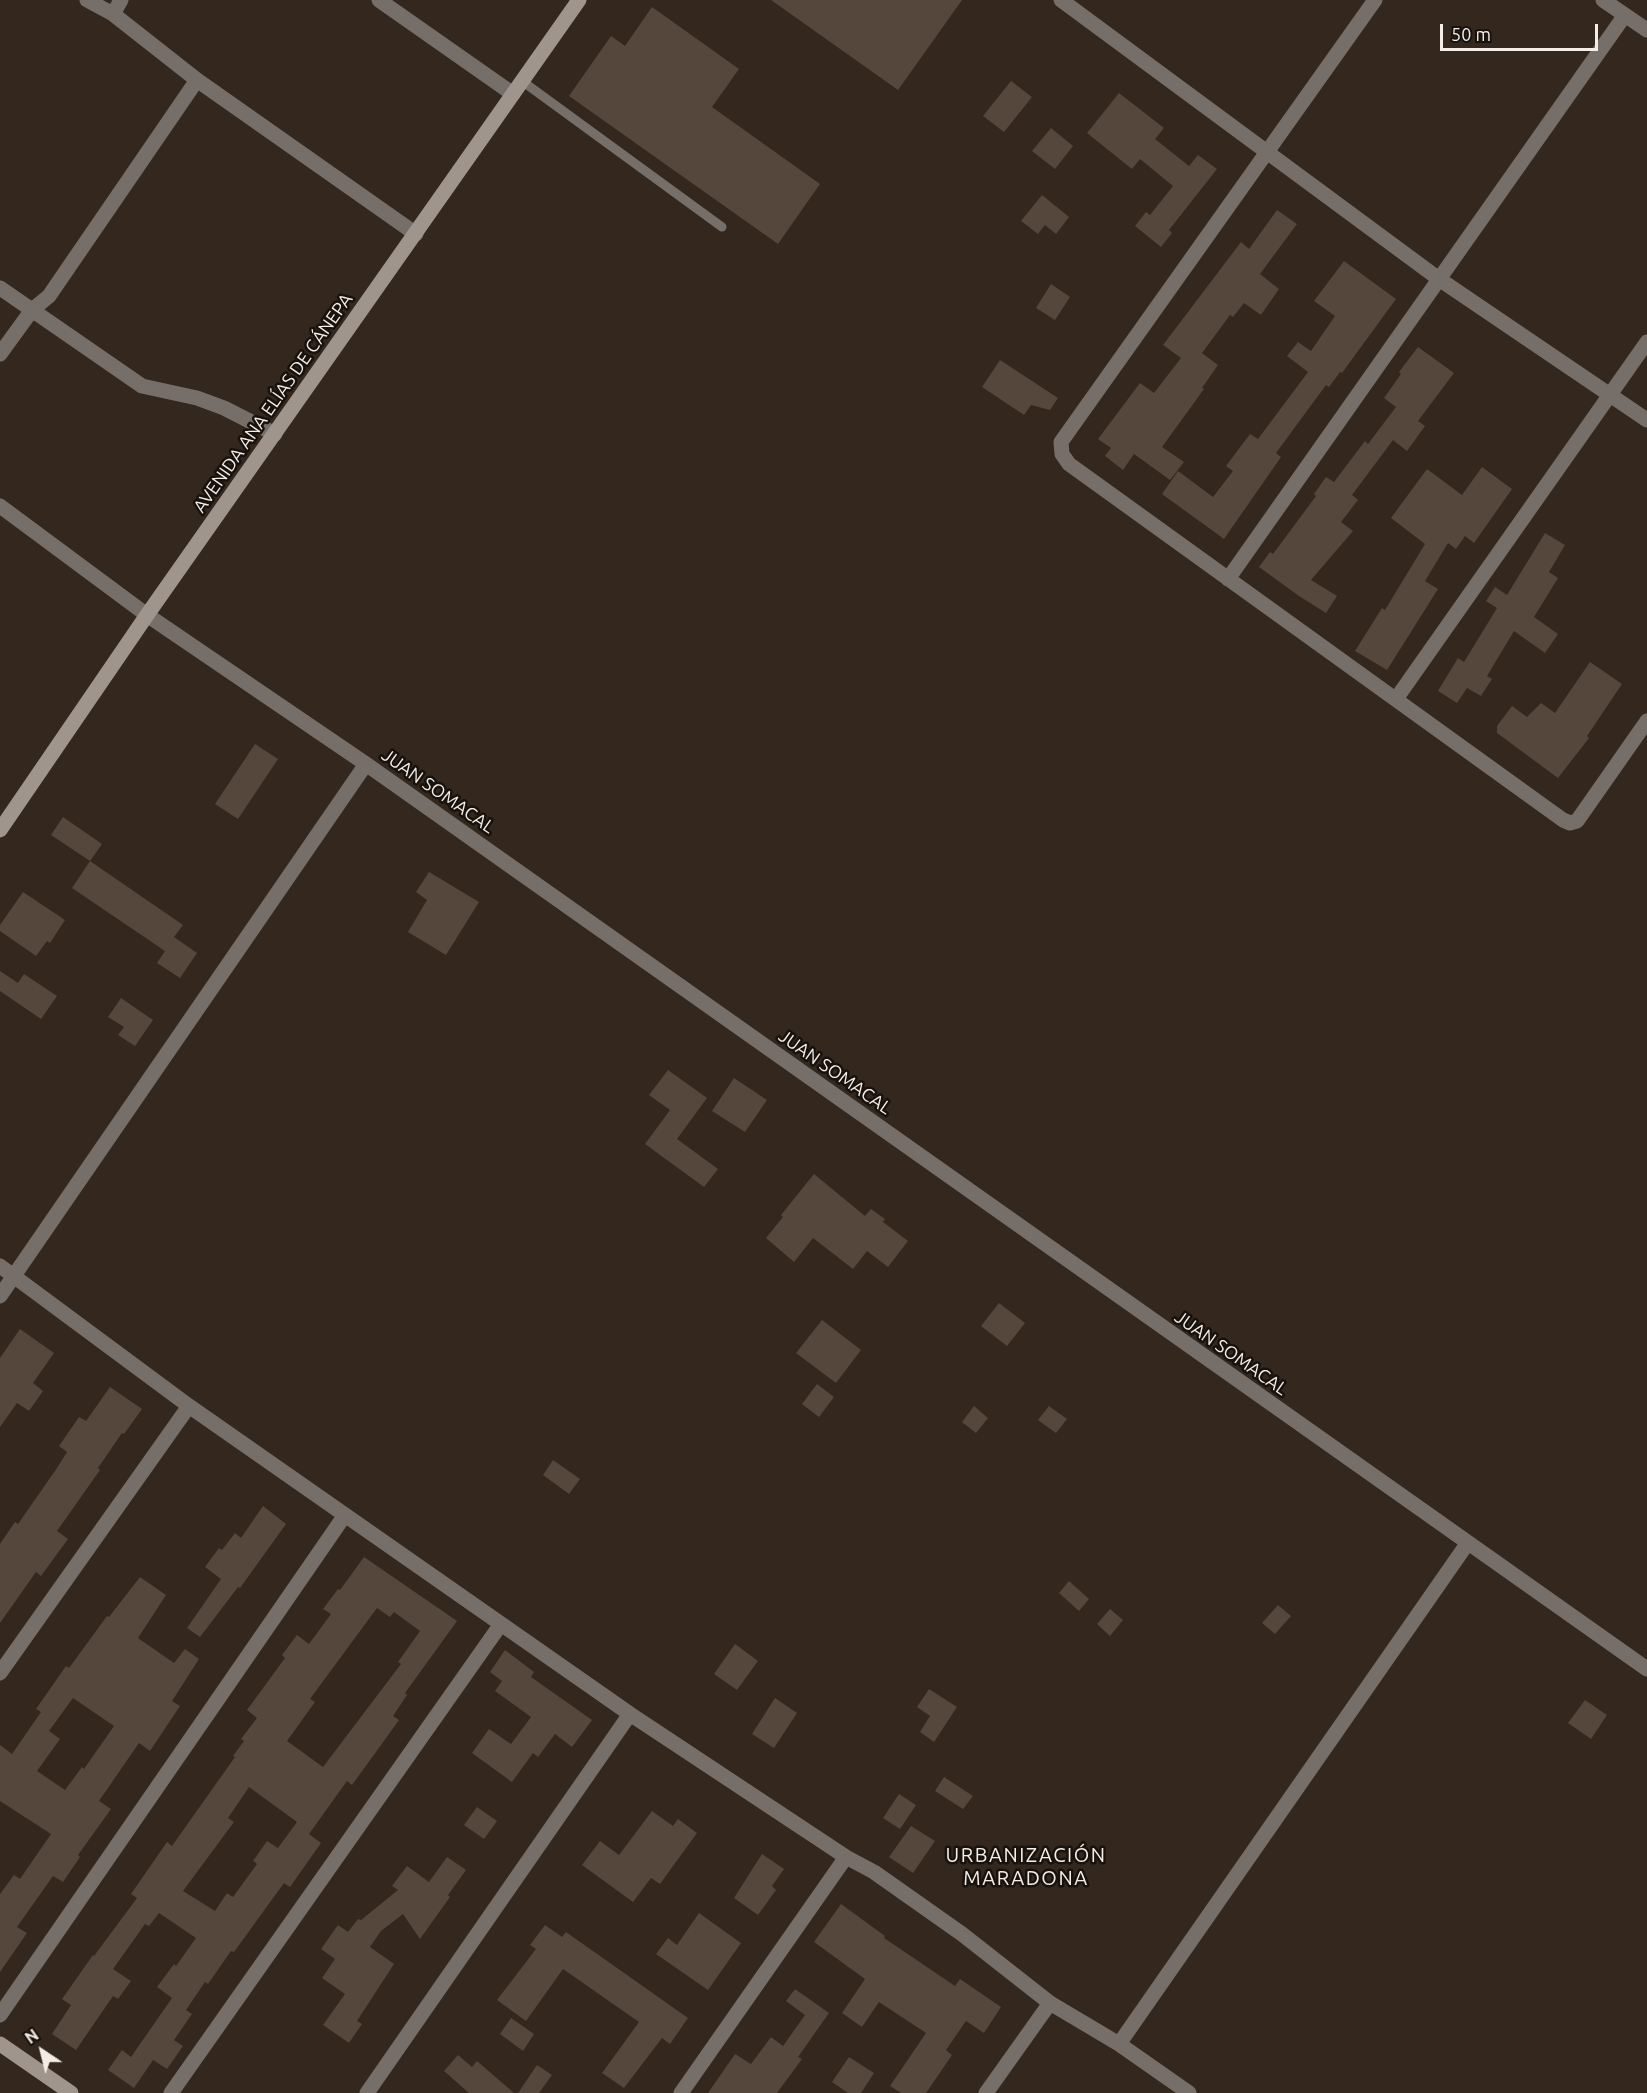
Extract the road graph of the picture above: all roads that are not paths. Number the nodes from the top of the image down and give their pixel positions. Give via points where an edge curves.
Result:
1 (87, 0) edge
2 (379, 0) edge
3 (579, 0) edge
4 (1061, 0) edge
5 (1374, 0) edge
6 (1603, 0) edge
7 (117, 7) edge
8 (1625, 15) junction
9 (1647, 30) edge
10 (196, 80) junction
11 (517, 88) junction
12 (1268, 151) junction
13 (722, 227) dead end
14 (416, 234) junction
15 (1439, 279) junction
16 (0, 288) edge
17 (32, 310) junction
18 (1647, 342) edge
19 (0, 354) edge
20 (1610, 396) junction
21 (1647, 420) edge
22 (274, 434) junction
23 (0, 506) edge
24 (1228, 579) junction
25 (147, 615) junction
26 (1396, 699) junction
27 (1647, 721) edge
28 (366, 764) junction
29 (0, 830) edge
30 (0, 1266) edge
31 (14, 1276) junction
32 (0, 1296) edge
33 (189, 1406) junction
34 (345, 1515) junction
35 (1467, 1544) junction
36 (501, 1624) junction
37 (1647, 1669) edge
38 (0, 1673) edge
39 (630, 1714) junction
40 (846, 1857) junction
41 (1050, 2003) junction
42 (0, 2015) edge
43 (0, 2044) edge
44 (1119, 2044) junction
45 (71, 2093) edge
46 (171, 2093) edge
47 (366, 2093) edge
48 (681, 2093) edge
49 (987, 2093) edge
50 (1189, 2093) edge

1 - 7 street
2 - 11 street
3 - 11 main road, AVENIDA ANA ELÍAS DE CÁNEPA
4 - 12 street
5 - 12 street
6 - 8 street
7 - 10 street
8 - 9 street
8 - 15 street
10 - 14 street
10 - 17 street via 49,296
11 - 13 lane
11 - 14 main road, AVENIDA ANA ELÍAS DE CÁNEPA
12 - 15 street
12 - 24 street via 1061,442 1062,454 1069,464
14 - 22 main road, AVENIDA ANA ELÍAS DE CÁNEPA
15 - 20 street
15 - 24 street
16 - 17 street
17 - 19 street
17 - 22 street via 142,386 197,398
18 - 20 street
20 - 21 street
20 - 26 street
22 - 25 main road, AVENIDA ANA ELÍAS DE CÁNEPA
23 - 25 street, JUAN SOMACAL
24 - 26 street
25 - 28 street, JUAN SOMACAL
25 - 29 main road, AVENIDA ANA ELÍAS DE CÁNEPA
26 - 27 street via 1570,823 1576,821
28 - 31 street
28 - 35 street, JUAN SOMACAL
30 - 31 street
31 - 32 street
31 - 33 street
33 - 34 street
33 - 38 street
34 - 36 street
34 - 42 street
35 - 37 street, JUAN SOMACAL
35 - 44 street
36 - 39 street
36 - 46 street
39 - 40 street
39 - 47 street
40 - 41 street via 962,1934
40 - 48 street
41 - 44 street
41 - 49 street
43 - 45 main road
44 - 50 street

